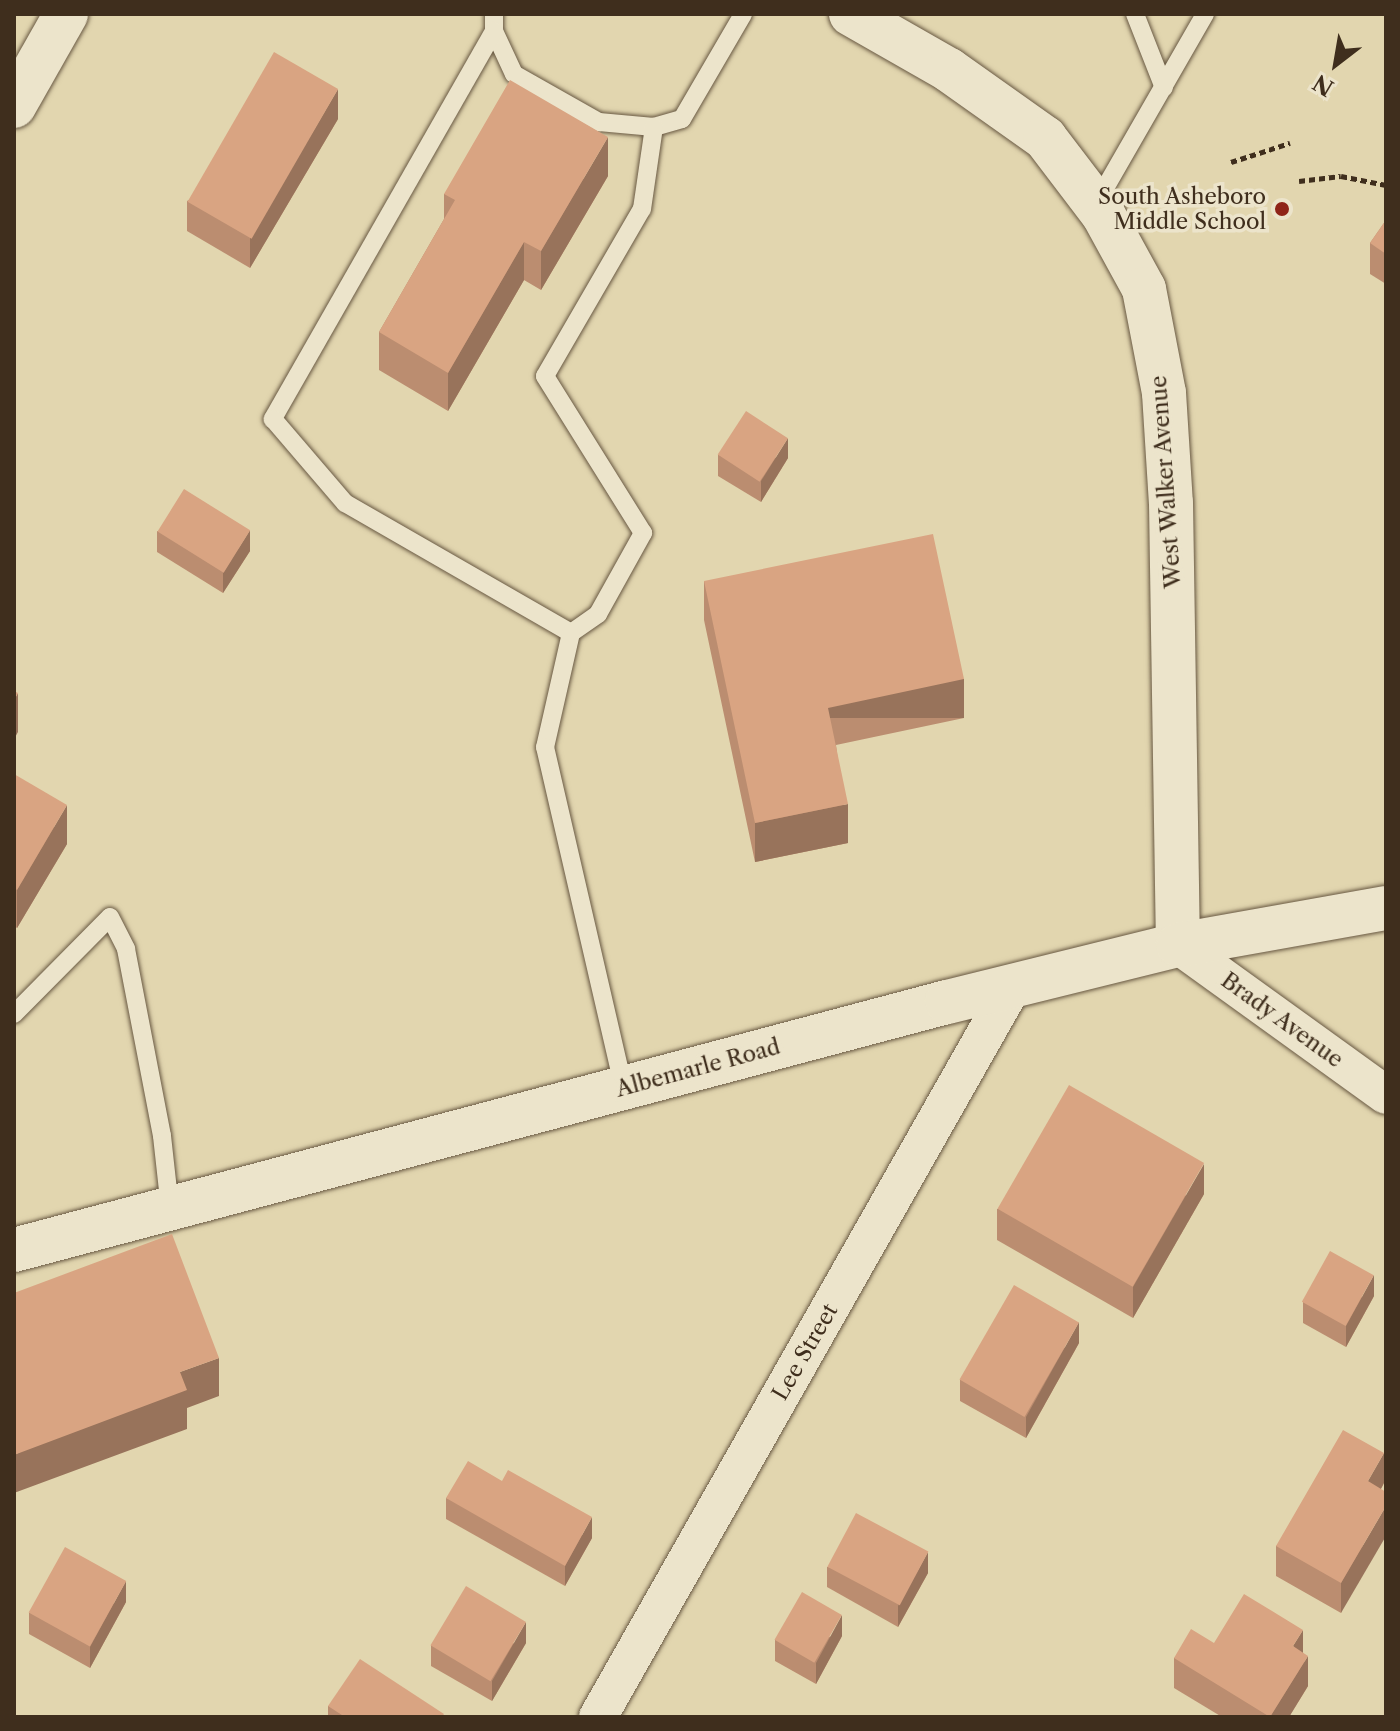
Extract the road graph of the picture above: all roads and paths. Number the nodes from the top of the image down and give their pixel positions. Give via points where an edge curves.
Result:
1 (66, 14) edge
2 (743, 14) edge
3 (851, 14) edge
4 (1135, 14) edge
5 (1205, 14) edge
6 (494, 22) edge
7 (1164, 88) junction
8 (14, 106) edge
9 (654, 127) junction
10 (1290, 143) dead end
11 (1231, 162) dead end
12 (1299, 181) dead end
13 (1386, 185) edge
14 (1095, 205) junction
15 (571, 633) junction
16 (1386, 908) edge
17 (1178, 945) junction
18 (1012, 987) junction
19 (14, 1014) edge
20 (624, 1088) junction
21 (1386, 1095) edge
22 (170, 1209) junction
23 (14, 1250) edge
24 (598, 1717) edge

1 - 8 main road
2 - 9 lane via 682,119
3 - 14 main road, West Walker Avenue via 949,70 1045,138
4 - 7 lane
5 - 7 lane
6 - 9 lane via 514,74 599,122
6 - 15 lane via 273,419 345,503
7 - 14 lane
9 - 15 lane via 642,209 545,376 643,533 598,614
10 - 11 path
12 - 13 path via 1341,176
14 - 17 main road, West Walker Avenue via 1144,289 1164,393 1171,503
15 - 20 lane via 545,747
16 - 17 main road, Albemarle Road
17 - 18 main road, Albemarle Road
17 - 21 street, Brady Avenue
18 - 20 main road, Albemarle Road
18 - 24 street, Lee Street
19 - 22 lane via 110,917 126,949 162,1136
20 - 22 main road, Albemarle Road
22 - 23 main road, Albemarle Road

